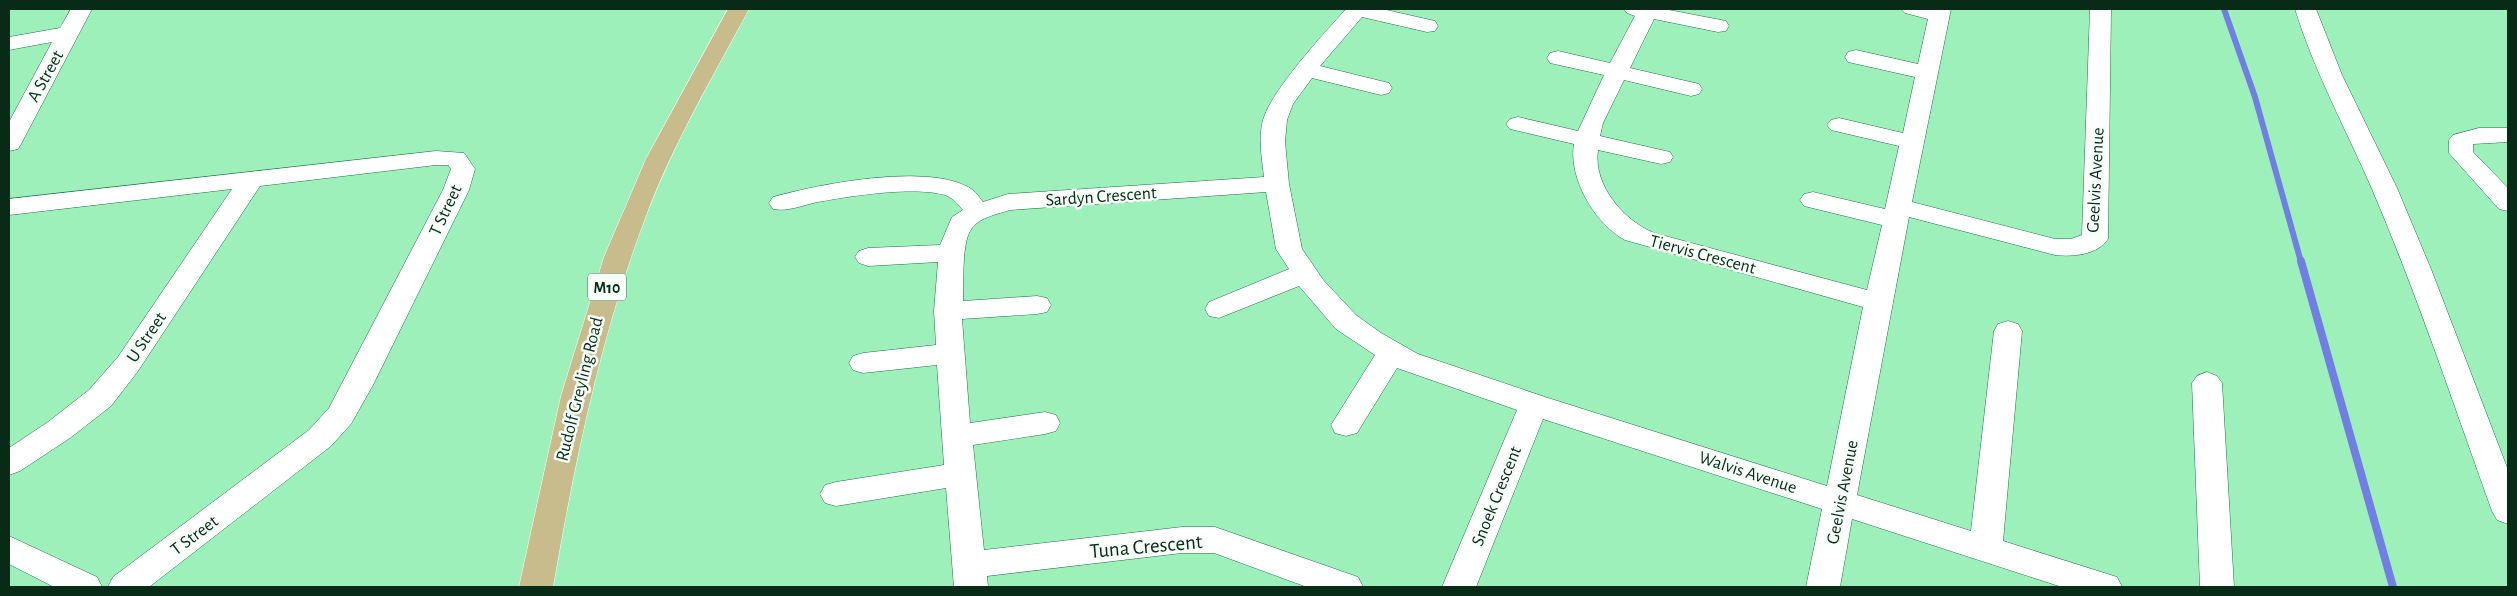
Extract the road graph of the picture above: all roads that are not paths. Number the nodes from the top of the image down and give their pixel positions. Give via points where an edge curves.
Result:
1 (81, 9) edge
2 (738, 9) edge
3 (1357, 9) edge
4 (1912, 9) edge
5 (2101, 9) edge
6 (2306, 9) edge
7 (1643, 10) edge
8 (1940, 12) edge
9 (1427, 26) dead end
10 (1718, 26) dead end
11 (68, 33) junction
12 (9, 43) edge
13 (1856, 57) dead end
14 (1558, 58) dead end
15 (1307, 70) junction
16 (1617, 71) junction
17 (1927, 73) junction
18 (1381, 88) dead end
19 (1691, 89) dead end
20 (1518, 124) dead end
21 (1839, 125) dead end
22 (2508, 135) edge
23 (1588, 141) junction
24 (1912, 142) junction
25 (9, 144) edge
26 (1660, 157) dead end
27 (251, 180) junction
28 (1277, 184) junction
29 (1814, 200) dead end
30 (782, 203) dead end
31 (2508, 203) edge
32 (9, 207) edge
33 (976, 212) junction
34 (1898, 213) junction
35 (952, 253) junction
36 (868, 257) dead end
37 (1305, 273) junction
38 (1878, 302) junction
39 (1037, 305) dead end
40 (1219, 309) dead end
41 (948, 312) junction
42 (2008, 331) dead end
43 (1392, 352) junction
44 (951, 353) junction
45 (863, 363) dead end
46 (2207, 383) dead end
47 (1534, 405) junction
48 (1045, 423) dead end
49 (1346, 424) dead end
50 (957, 436) junction
51 (9, 463) edge
52 (960, 474) junction
53 (836, 494) dead end
54 (1841, 502) junction
55 (2508, 511) edge
56 (1986, 549) junction
57 (9, 550) edge
58 (970, 576) edge
59 (85, 587) edge
60 (125, 587) edge
61 (536, 587) edge
62 (1346, 587) edge
63 (1459, 587) edge
64 (1824, 587) edge
65 (2106, 587) edge
66 (2217, 587) edge

1 - 11 street, A Street
2 - 61 main road, Rudolf Greyling Road / M10 via 636,210 602,303 584,362 553,492
3 - 9 street, Walvis Avenue
3 - 15 street, Walvis Avenue
4 - 8 street, Geelvis Avenue
5 - 34 street, Geelvis Avenue via 2095,238 2072,249 2055,247
6 - 55 street via 2331,75 2418,269
7 - 10 street, Tiervis Crescent
7 - 16 street, Tiervis Crescent
8 - 17 street, Geelvis Avenue
11 - 12 street
11 - 25 street, A Street
13 - 17 street
14 - 16 street
15 - 18 street
15 - 28 street, Walvis Avenue via 1282,104 1275,120 1273,142
16 - 19 street
16 - 23 street, Tiervis Crescent via 1591,123
17 - 24 street, Geelvis Avenue
20 - 23 street
21 - 24 street
22 - 31 street via 2479,134 2461,140 2461,153
23 - 26 street
23 - 38 street, Tiervis Crescent via 1588,174 1611,215 1625,229 1644,239
24 - 34 street, Geelvis Avenue
27 - 32 street, T Street
27 - 51 street, U Street via 128,364 100,398
27 - 60 street, T Street via 436,158 455,158 463,169 456,190 340,416 320,438
28 - 33 street, Sardyn Crescent via 1008,202
28 - 37 street, Walvis Avenue via 1289,249
29 - 34 street, Geelvis Avenue
30 - 33 street via 825,192 920,186 951,189 962,194
33 - 35 street, Sardyn Crescent via 961,223
34 - 38 street, Geelvis Avenue
35 - 36 street
35 - 41 street, Sardyn Crescent
37 - 40 street
37 - 43 street, Walvis Avenue via 1346,322
38 - 54 street, Geelvis Avenue
39 - 41 street
41 - 44 street, Sardyn Crescent
42 - 56 street
43 - 47 street, Walvis Avenue via 1408,361
43 - 49 street
44 - 45 street
44 - 50 street, Sardyn Crescent
46 - 66 street
47 - 54 street, Walvis Avenue
47 - 63 street, Snoek Crescent
48 - 50 street
50 - 52 street, Sardyn Crescent
52 - 53 street
52 - 58 street, Sardyn Crescent
54 - 56 street, Walvis Avenue
54 - 64 street, Geelvis Avenue
56 - 65 street, Walvis Avenue
57 - 59 street
58 - 62 street, Tuna Crescent via 1182,540 1215,540

